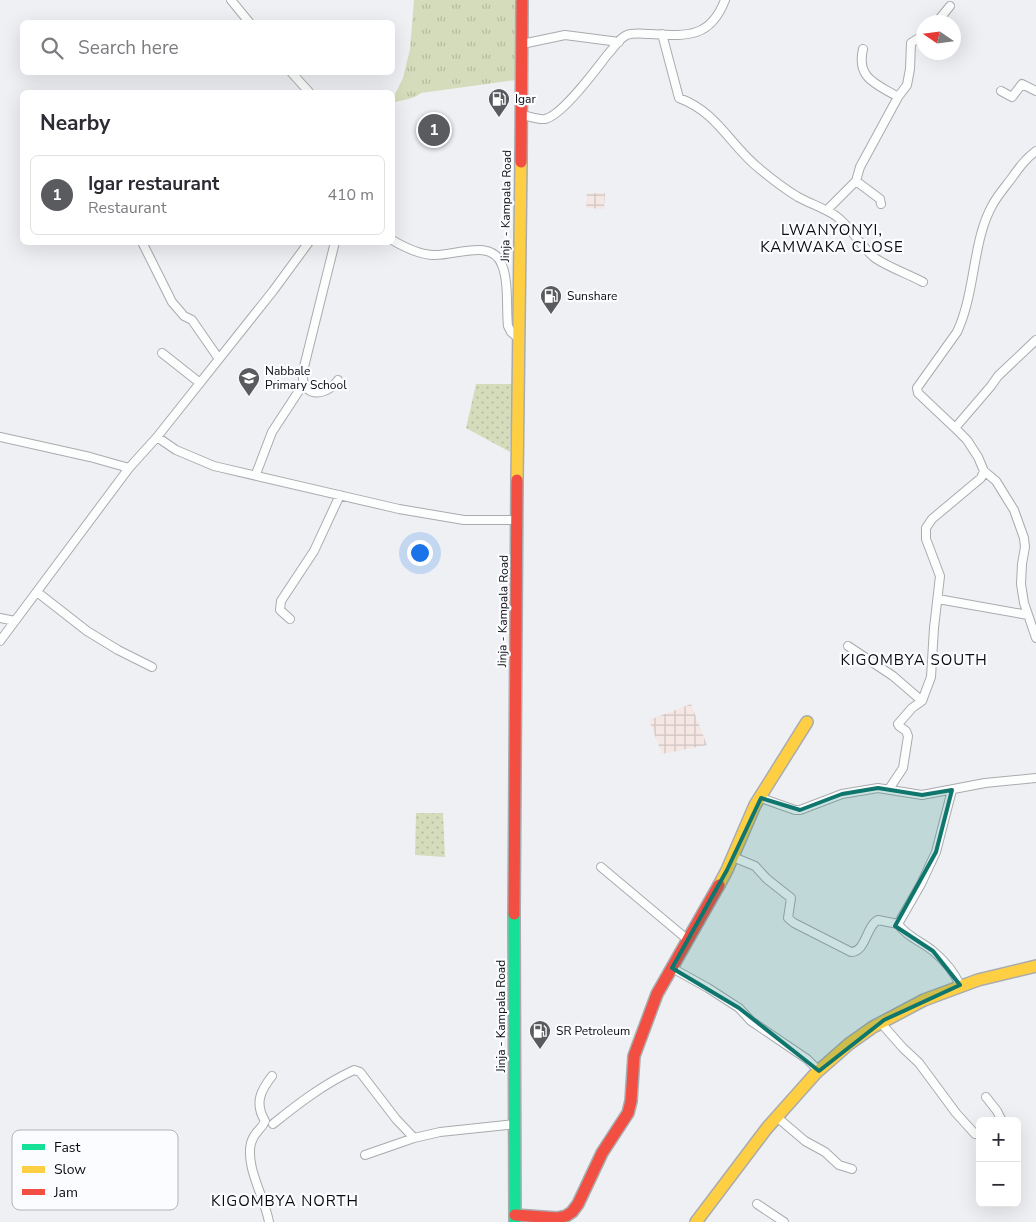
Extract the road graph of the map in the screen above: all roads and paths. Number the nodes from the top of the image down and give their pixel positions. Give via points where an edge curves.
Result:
1 (231, 0) edge
2 (522, 0) edge
3 (725, 0) edge
4 (950, 6) dead end
5 (943, 15) edge
6 (247, 20) edge
7 (662, 34) junction
8 (916, 40) edge
9 (618, 42) junction
10 (522, 44) junction
11 (863, 49) dead end
12 (294, 75) edge
13 (307, 90) edge
14 (1036, 90) edge
15 (1002, 91) dead end
16 (898, 97) junction
17 (522, 115) junction
18 (1036, 151) edge
19 (856, 181) junction
20 (881, 204) dead end
21 (827, 210) junction
22 (395, 242) edge
23 (144, 245) edge
24 (307, 245) edge
25 (335, 245) edge
26 (923, 282) dead end
27 (518, 338) junction
28 (1036, 340) edge
29 (162, 353) dead end
30 (219, 359) junction
31 (338, 380) dead end
32 (200, 383) junction
33 (304, 383) junction
34 (955, 428) junction
35 (0, 437) edge
36 (157, 437) junction
37 (129, 468) junction
38 (984, 471) junction
39 (256, 474) junction
40 (340, 495) junction
41 (518, 520) junction
42 (37, 592) junction
43 (938, 599) junction
44 (1028, 615) junction
45 (0, 618) edge
46 (290, 619) dead end
47 (15, 621) junction
48 (1036, 638) edge
49 (0, 641) edge
50 (848, 646) dead end
51 (152, 667) dead end
52 (922, 701) junction
53 (807, 722) dead end
54 (1036, 778) edge
55 (889, 789) junction
56 (952, 790) junction
57 (761, 798) junction
58 (733, 857) junction
59 (602, 868) dead end
60 (898, 924) junction
61 (688, 940) junction
62 (1036, 966) edge
63 (672, 968) junction
64 (960, 985) junction
65 (880, 1022) junction
66 (819, 1071) junction
67 (272, 1076) dead end
68 (986, 1097) dead end
69 (1000, 1117) edge
70 (778, 1118) junction
71 (273, 1124) dead end
72 (516, 1124) junction
73 (976, 1134) edge
74 (414, 1138) junction
75 (365, 1155) dead end
76 (852, 1169) dead end
77 (756, 1204) dead end
78 (515, 1218) edge
79 (269, 1222) edge
80 (696, 1222) edge
81 (784, 1222) edge

1 - 6 street
2 - 10 main road, Jinja - Kampala Road
3 - 7 street via 712,24 702,30 691,34
4 - 5 street
7 - 9 street via 627,35
7 - 21 street via 679,98 711,116 738,149 761,170 793,194
8 - 16 street via 911,43 907,85
9 - 10 street via 565,35
9 - 17 street via 580,89 550,117 542,120
10 - 17 main road, Jinja - Kampala Road
11 - 16 street via 864,72 872,83
12 - 13 street
14 - 15 street via 1022,84 1012,97
16 - 19 street via 860,166
17 - 27 main road, Jinja - Kampala Road
18 - 34 street via 1026,158 993,203 984,224 961,323 917,388 918,393
19 - 20 street via 880,199
19 - 21 street
21 - 26 street via 848,227 874,257
22 - 27 street via 431,255 472,250 492,252 502,264 508,326
23 - 30 street via 172,302 192,320
24 - 30 street
25 - 33 street via 302,372
27 - 41 main road, Jinja - Kampala Road
28 - 34 street via 998,376
29 - 32 street
30 - 32 street
31 - 33 street via 326,392 306,388
32 - 36 street
33 - 39 street via 272,432
34 - 38 street via 967,440
35 - 37 street
36 - 37 street
36 - 39 street via 192,458
37 - 42 street
38 - 43 street via 981,478 932,519 926,528 926,539 940,576
38 - 44 street via 1009,499 1024,538 1022,584
39 - 40 street
40 - 41 street via 464,520
40 - 46 street via 314,550 281,601 280,610
41 - 72 main road, Jinja - Kampala Road via 514,831
42 - 47 street
42 - 51 street via 87,631
43 - 44 street
43 - 52 street via 931,677
44 - 48 street
45 - 47 street
47 - 49 street
50 - 52 street via 893,676
52 - 55 street via 898,724 908,733 903,768
53 - 57 main road
54 - 56 street
55 - 56 street via 922,795
55 - 57 street via 842,794 800,810
56 - 60 street via 936,852
57 - 58 main road via 750,815
58 - 60 street via 755,866 791,898 788,918 794,924 851,952 860,949 873,923 878,920
58 - 61 main road
59 - 61 street
60 - 64 street via 933,951
61 - 63 main road
62 - 64 main road
63 - 66 street via 739,1008 750,1021 807,1059
63 - 78 main road via 657,994 639,1039 628,1113 602,1154 578,1204 566,1216 557,1218
64 - 65 main road via 932,995
65 - 66 main road
65 - 73 street via 920,1063 956,1113
66 - 70 main road
67 - 79 street via 259,1097 265,1121 255,1132 250,1145 254,1173
68 - 69 street
70 - 76 street via 839,1165
70 - 80 main road
71 - 74 street via 331,1081 354,1070 360,1072
72 - 74 street via 453,1130
72 - 78 main road, Jinja - Kampala Road
74 - 75 street
77 - 81 street

